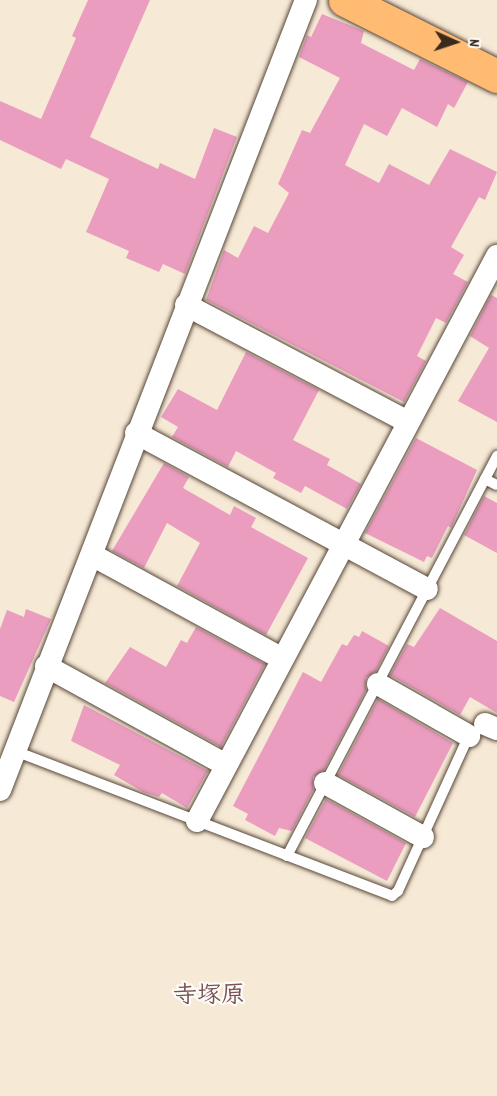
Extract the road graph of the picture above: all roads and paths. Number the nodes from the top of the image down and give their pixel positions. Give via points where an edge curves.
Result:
1 (306, 0) edge
2 (345, 0) edge
3 (497, 76) edge
4 (497, 256) edge
5 (186, 305) junction
6 (408, 422) junction
7 (136, 433) junction
8 (497, 456) edge
9 (485, 479) junction
10 (497, 485) edge
11 (343, 544) junction
12 (92, 555) junction
13 (427, 589) junction
14 (283, 659) junction
15 (46, 666) junction
16 (378, 684) junction
17 (484, 730) edge
18 (15, 751) junction
19 (226, 765) junction
20 (325, 783) junction
21 (0, 790) edge
22 (197, 821) junction
23 (423, 837) junction
24 (287, 856) junction

1 - 5 street
2 - 3 main road
4 - 6 street
5 - 6 street
5 - 7 street
6 - 11 street
7 - 11 street
7 - 12 street
8 - 9 lane
9 - 10 lane
9 - 13 lane
11 - 13 street
11 - 14 street
12 - 14 street
12 - 15 street
13 - 16 lane
14 - 19 street
15 - 18 street
15 - 19 street
16 - 17 street
16 - 20 lane
17 - 23 lane
18 - 21 street
18 - 22 lane
19 - 22 street
20 - 23 street
20 - 24 lane
22 - 24 lane
23 - 24 lane via 392,896

